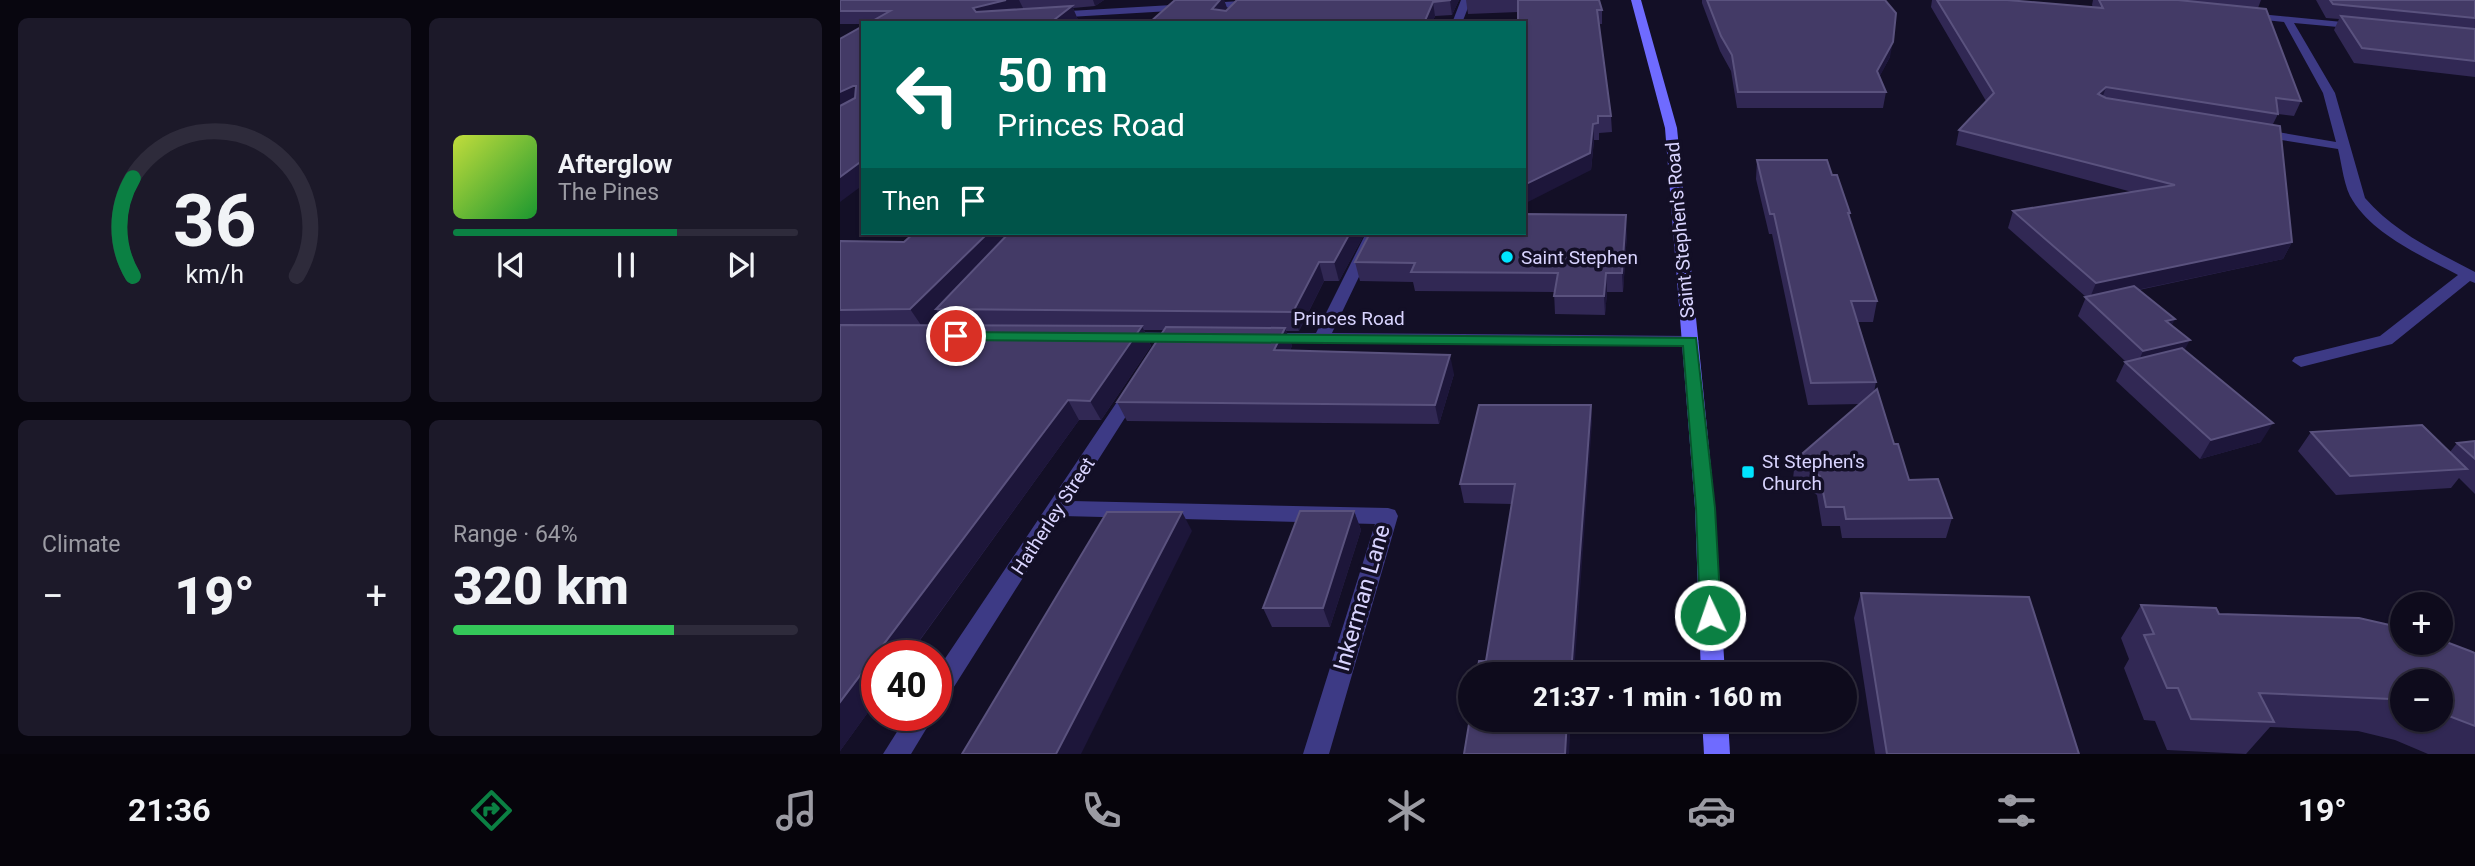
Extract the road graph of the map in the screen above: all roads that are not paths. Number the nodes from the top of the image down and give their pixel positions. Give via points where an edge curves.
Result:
1 (1304, 0) edge
2 (1466, 0) edge
3 (1636, 0) edge
4 (1242, 4) junction
5 (1233, 13) edge
6 (1037, 15) edge
7 (2237, 15) edge
8 (2287, 19) junction
9 (1458, 21) edge
10 (2368, 27) edge
11 (2251, 132) edge
12 (2346, 147) junction
13 (1372, 235) edge
14 (2472, 276) edge
15 (1102, 337) edge
16 (1168, 338) junction
17 (1196, 338) edge
18 (1252, 338) edge
19 (1321, 338) junction
20 (1690, 341) junction
21 (2301, 361) dead end
22 (1058, 508) junction
23 (1712, 662) edge
24 (952, 669) edge
25 (911, 731) edge
26 (1716, 732) edge
27 (896, 754) edge
28 (1315, 754) edge
29 (1717, 754) edge

1 - 4 street
2 - 9 street
3 - 20 street, Saint Stephen's Road via 1671,128
4 - 5 street
4 - 6 street
7 - 8 street
8 - 10 street
8 - 12 street via 2329,93
11 - 12 street
12 - 14 street via 2358,199 2370,213 2410,244
13 - 19 street
14 - 21 street via 2386,340
15 - 16 street
16 - 17 street
16 - 22 street, Hatherley Street
18 - 19 street, Princes Road
19 - 20 street, Princes Road
20 - 23 street, Saint Stephen's Road
22 - 24 street, Hatherley Street
22 - 28 street, Inkerman Lane via 1388,516
25 - 27 street
26 - 29 street

